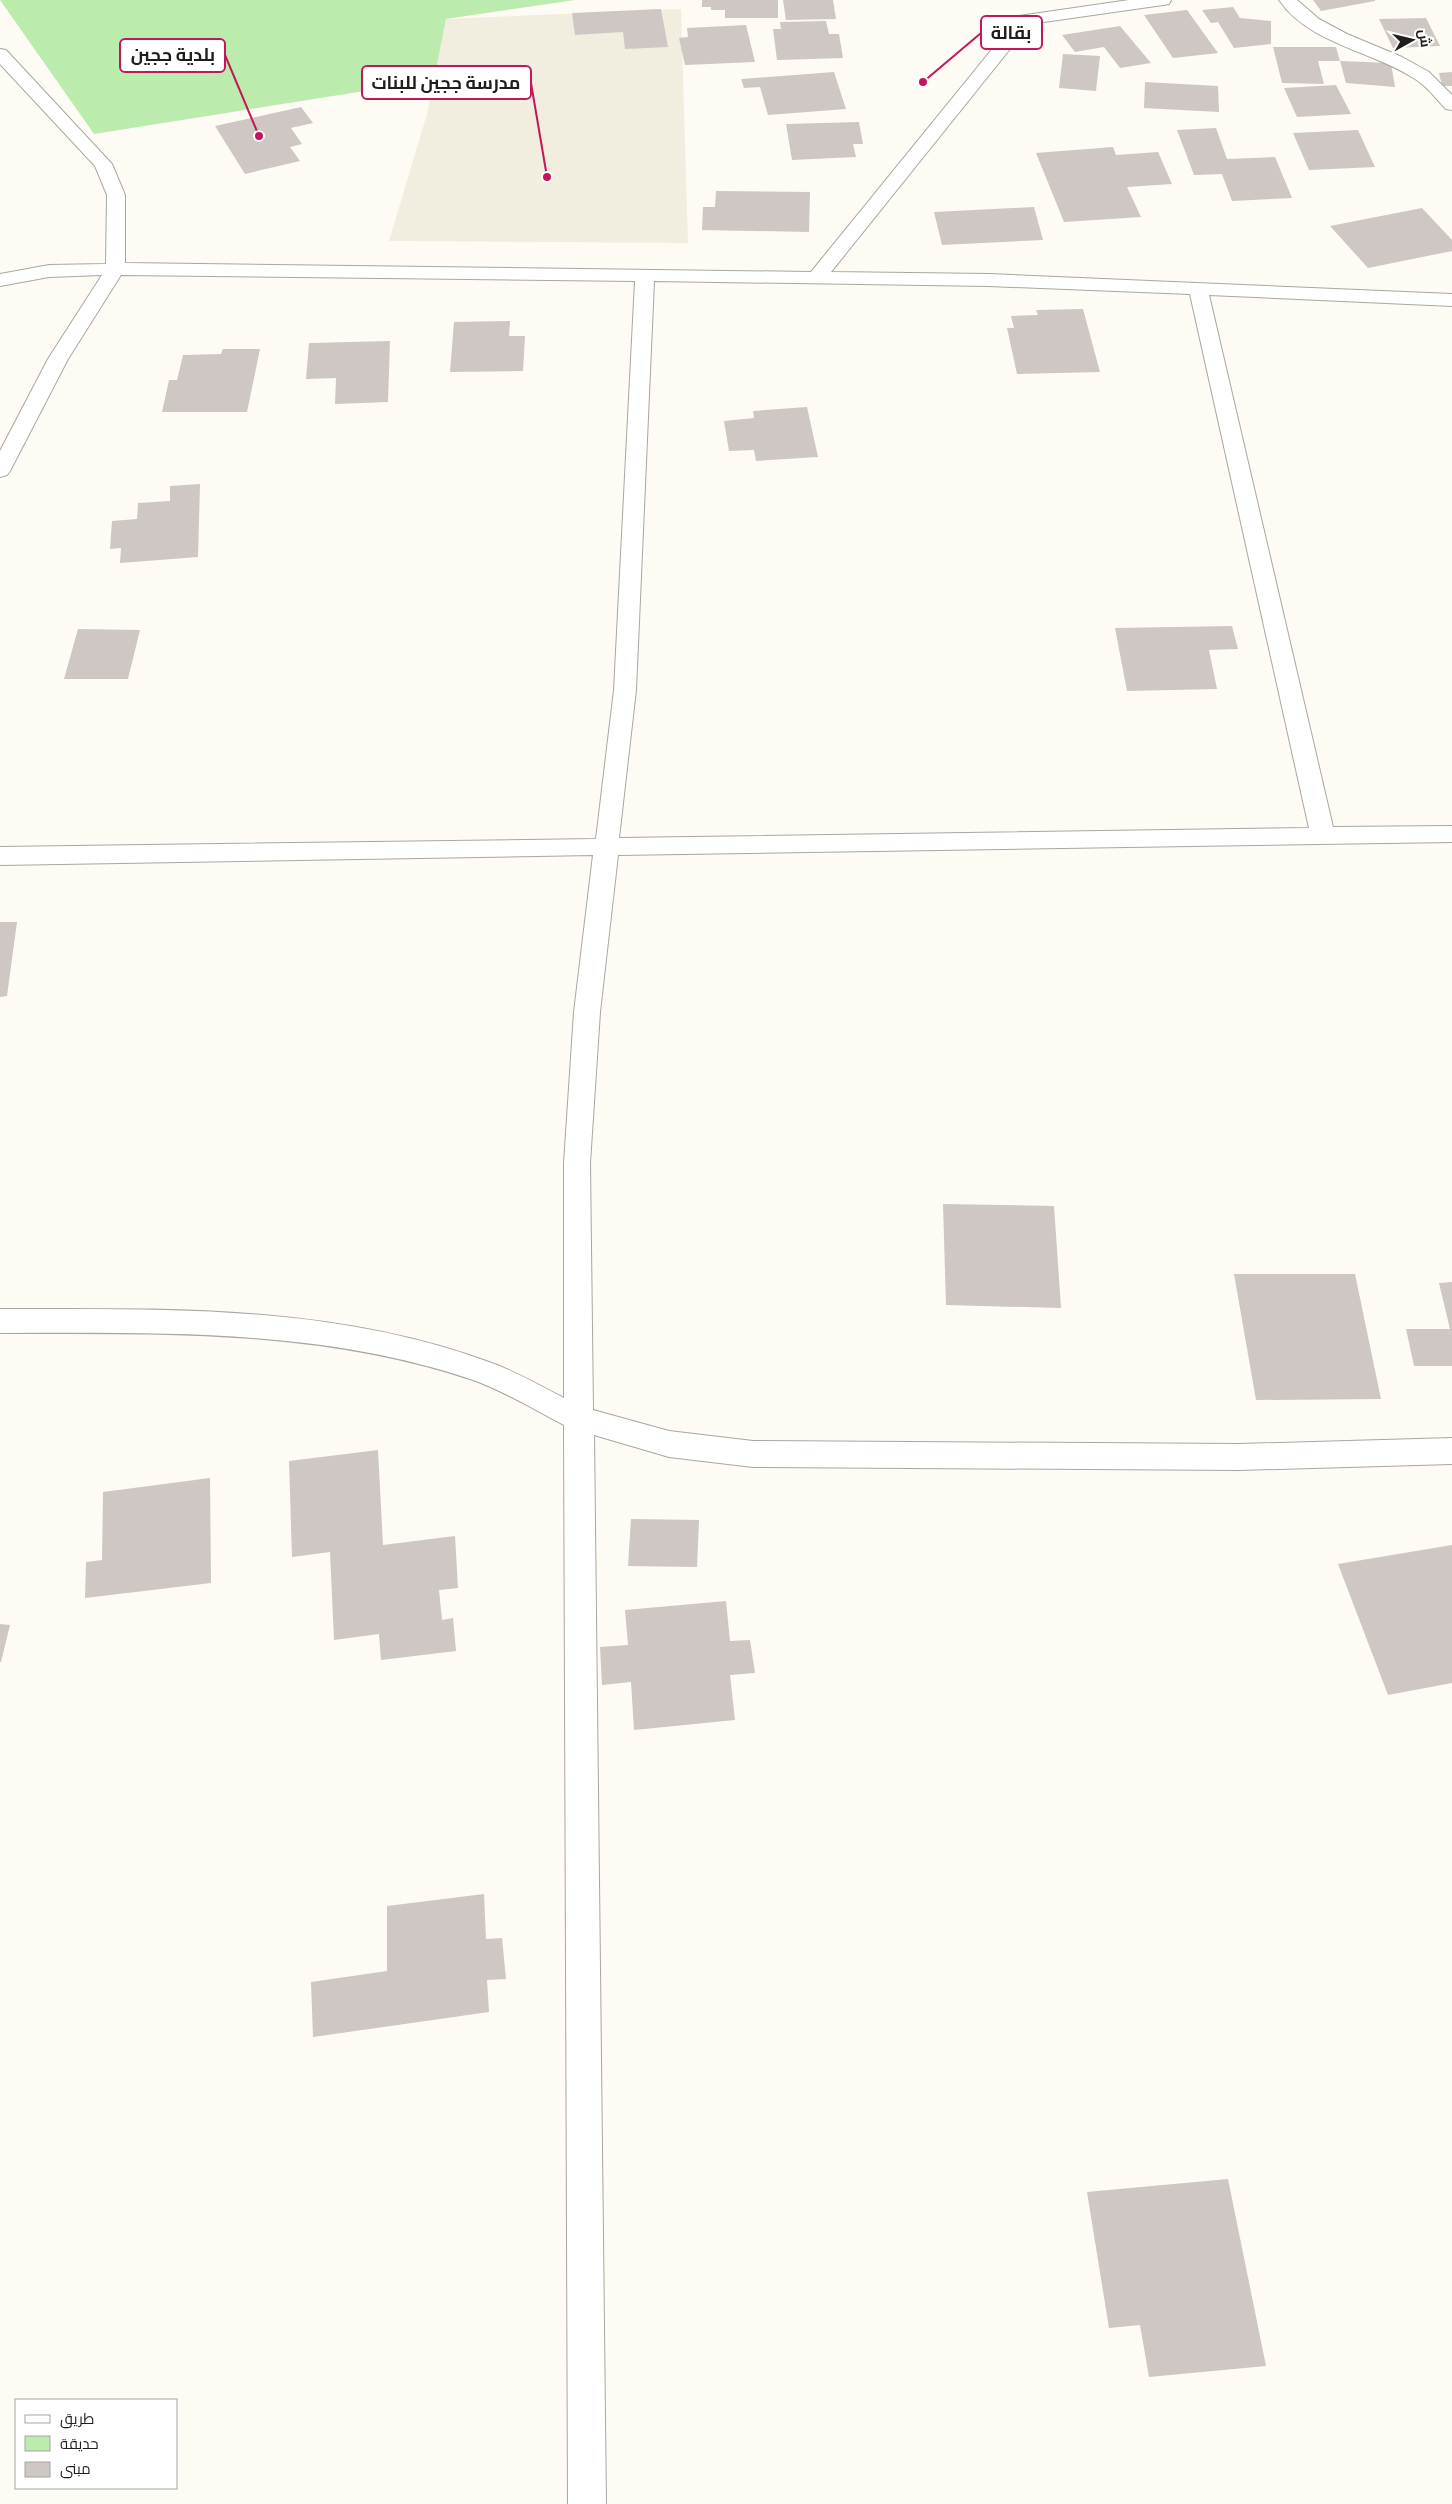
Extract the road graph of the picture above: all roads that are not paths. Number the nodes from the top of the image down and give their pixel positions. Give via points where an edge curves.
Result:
1 (1031, 0) edge
2 (1163, 0) edge
3 (1287, 0) edge
4 (1025, 20) junction
5 (0, 54) edge
6 (1452, 105) edge
7 (115, 269) junction
8 (818, 276) junction
9 (645, 277) junction
10 (0, 280) edge
11 (1198, 289) junction
12 (1452, 300) edge
13 (0, 471) edge
14 (1452, 834) edge
15 (1324, 835) junction
16 (607, 845) junction
17 (0, 856) edge
18 (0, 1321) edge
19 (578, 1418) junction
20 (1452, 1451) edge
21 (587, 2504) edge

1 - 4 street
2 - 4 street
3 - 6 street via 1313,23 1423,76
4 - 8 street
5 - 7 street via 103,164 116,195
7 - 9 street
7 - 10 street via 49,271
7 - 13 street via 58,359
8 - 9 street
8 - 11 street
9 - 16 street via 626,690
11 - 12 street
11 - 15 street
14 - 15 street
15 - 16 street
16 - 17 street
16 - 19 street via 587,1012 577,1163
18 - 19 street via 176,1321 297,1329 391,1344 482,1371
19 - 20 street via 669,1444 753,1454 1239,1456
19 - 21 street

